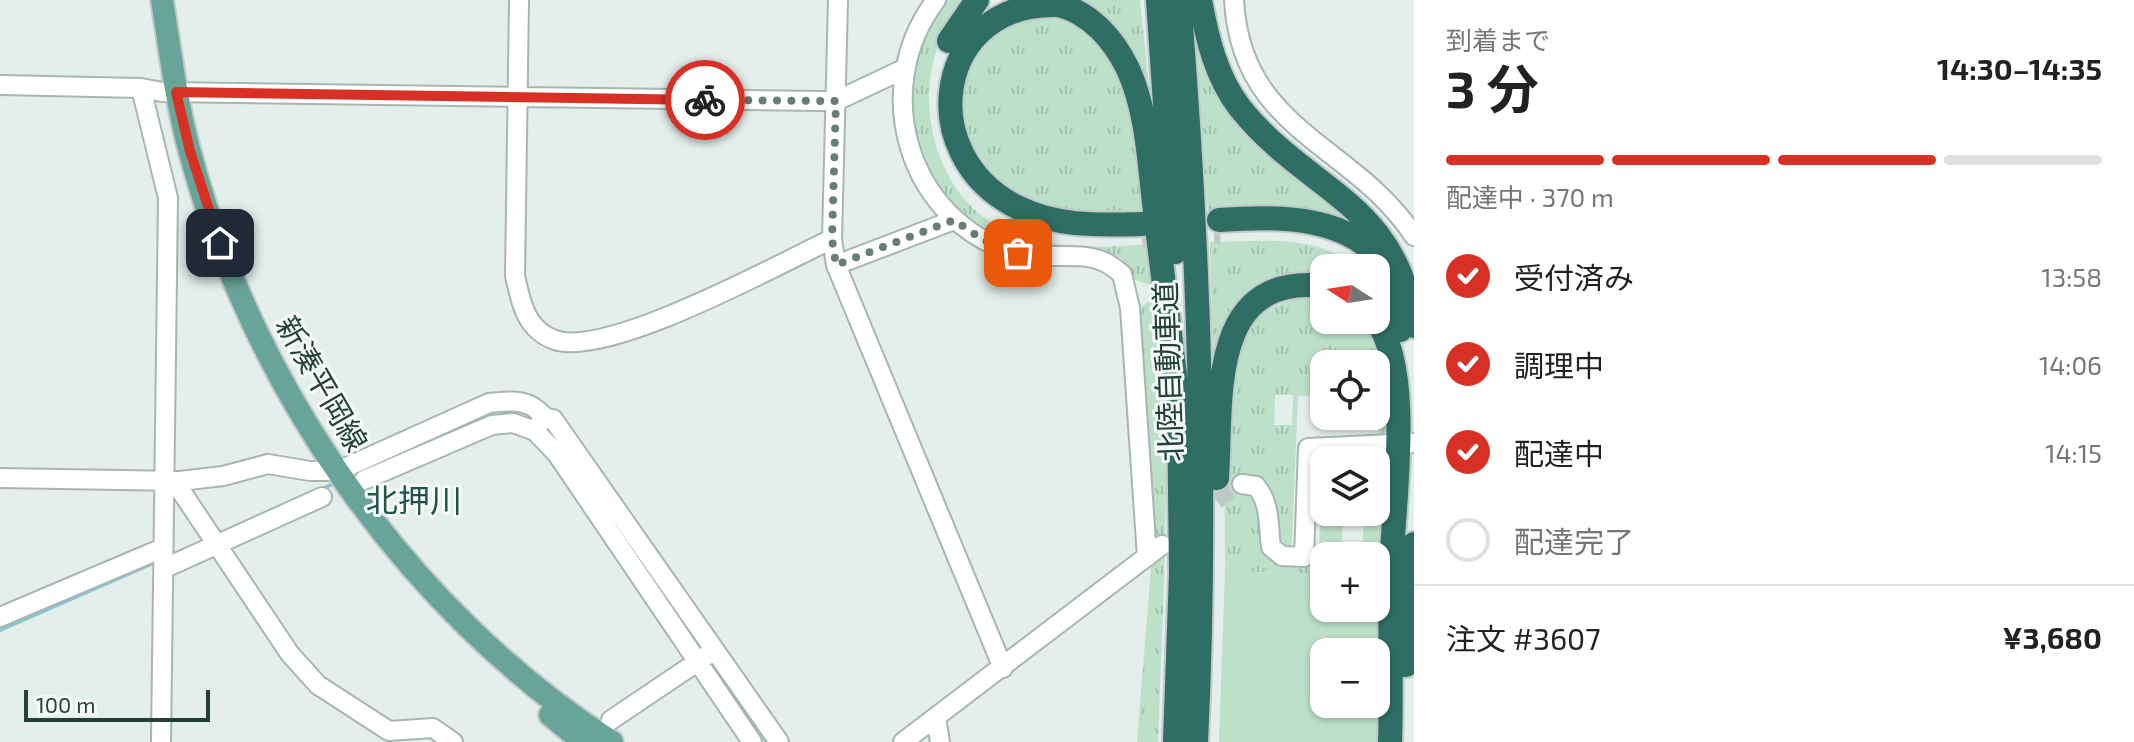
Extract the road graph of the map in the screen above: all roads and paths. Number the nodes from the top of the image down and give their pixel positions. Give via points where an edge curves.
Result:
1 (147, 0) edge
2 (162, 0) edge
3 (519, 0) edge
4 (838, 0) edge
5 (936, 0) edge
6 (977, 0) edge
7 (1158, 0) edge
8 (1179, 0) edge
9 (1200, 0) edge
10 (1234, 0) edge
11 (904, 69) junction
12 (0, 85) edge
13 (160, 91) junction
14 (516, 97) junction
15 (836, 101) junction
16 (954, 220) junction
17 (1414, 236) edge
18 (832, 239) junction
19 (1353, 254) edge
20 (1376, 254) edge
21 (836, 265) junction
22 (1390, 272) edge
23 (1310, 286) edge
24 (1390, 297) edge
25 (1413, 320) edge
26 (1414, 326) edge
27 (1382, 334) edge
28 (1397, 400) junction
29 (1180, 416) junction
30 (539, 424) junction
31 (1405, 443) edge
32 (330, 471) junction
33 (0, 478) edge
34 (364, 480) dead end
35 (166, 481) junction
36 (1242, 484) dead end
37 (322, 497) dead end
38 (217, 544) junction
39 (1414, 544) edge
40 (1162, 545) dead end
41 (163, 548) junction
42 (1147, 557) junction
43 (165, 568) junction
44 (0, 617) edge
45 (715, 649) junction
46 (697, 662) junction
47 (1003, 668) junction
48 (936, 718) junction
49 (611, 731) edge
50 (386, 737) edge
51 (161, 742) edge
52 (453, 742) edge
53 (583, 742) edge
54 (752, 742) edge
55 (779, 742) edge
56 (903, 742) edge
57 (940, 742) edge
58 (1175, 742) edge
59 (1198, 742) edge
60 (1390, 742) edge
61 (1403, 742) edge

1 - 13 main road, 新湊平岡線
2 - 13 main road, 新湊平岡線
3 - 14 street
4 - 15 street
5 - 11 street via 912,41
6 - 29 highway via 951,36 936,89 938,125 960,174 985,202 1035,228 1088,237 1142,230 1041,217 999,196 974,171 956,139 950,88 966,39 989,16 1016,4 1048,3 1095,24 1127,69 1144,126
7 - 29 highway, 北陸自動車道
8 - 59 highway, 北陸自動車道 via 1201,391
9 - 25 highway via 1217,66 1239,106 1380,234 1398,266
10 - 17 street via 1239,41 1260,88 1293,126 1386,198
11 - 15 street
11 - 16 street via 903,127 910,153 938,203
12 - 13 street
13 - 14 street
13 - 32 main road, 新湊平岡線 via 181,170 231,309 257,363
13 - 35 street via 168,198
14 - 15 street
14 - 18 street via 515,276 526,316 536,330 554,340 586,344 604,339 690,306
15 - 18 street
16 - 21 street
16 - 42 street via 983,240 1018,253 1100,260 1122,274 1132,339
18 - 21 street
19 - 20 highway via 1337,242 1306,233 1220,226 1289,218 1347,234
21 - 47 street
22 - 25 highway
23 - 59 highway via 1263,297 1239,320 1225,352
24 - 28 highway via 1400,330
25 - 26 highway
27 - 28 highway via 1391,354
28 - 31 highway
29 - 58 highway, 北陸自動車道
30 - 32 street via 535,407 489,403
30 - 34 street via 492,425
30 - 45 street via 553,419
30 - 46 street
31 - 36 street via 1308,448 1304,557 1282,556 1271,547 1264,495 1256,486
31 - 60 highway via 1391,574
32 - 35 street via 268,464 223,476
32 - 49 main road, 新湊平岡線 via 457,614 532,685
32 - 53 main road, 新湊平岡線 via 380,550 446,625
33 - 35 street
35 - 38 street via 181,491
35 - 41 street
37 - 38 street
38 - 43 street
38 - 50 street via 290,654 318,685
39 - 61 highway
40 - 42 street
41 - 43 street
41 - 44 street
42 - 47 street
43 - 51 street
45 - 46 street
45 - 55 street
46 - 49 street
46 - 54 street
47 - 48 street
48 - 56 street
48 - 57 street
50 - 52 street via 433,728

